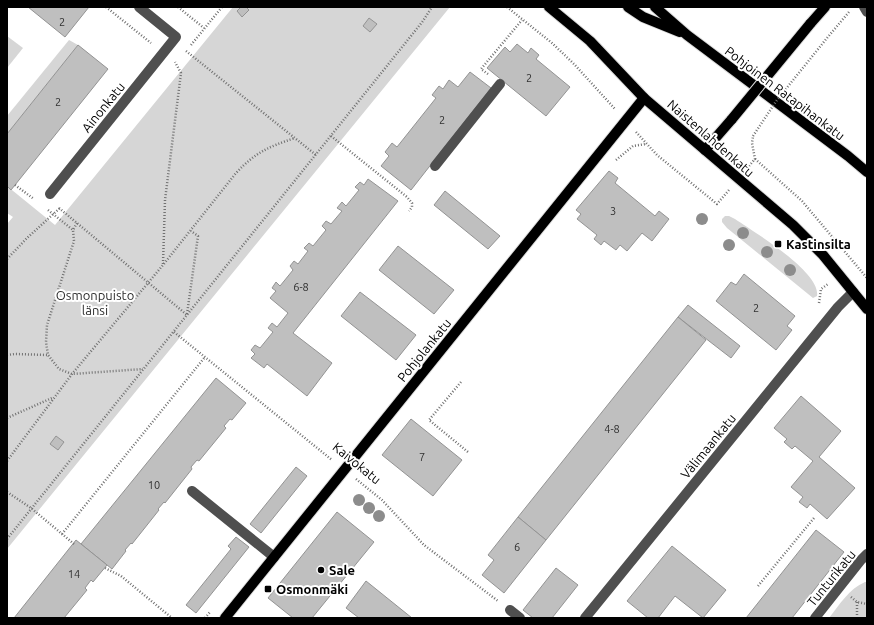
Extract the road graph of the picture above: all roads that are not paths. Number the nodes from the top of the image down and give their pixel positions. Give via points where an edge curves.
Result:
1 (140, 7) edge
2 (549, 7) edge
3 (628, 7) edge
4 (655, 7) edge
5 (825, 7) edge
6 (864, 7) edge
7 (867, 12) edge
8 (687, 35) junction
9 (500, 84) road end
10 (644, 98) junction
11 (705, 150) junction
12 (435, 166) dead end
13 (867, 172) edge
14 (50, 194) dead end
15 (853, 292) junction
16 (867, 309) edge
17 (192, 491) dead end
18 (867, 554) edge
19 (274, 557) junction
20 (510, 610) road end
21 (225, 618) edge
22 (520, 618) edge
23 (585, 618) edge
24 (815, 618) edge

1 - 14 street, Ainonkatu via 176,37
2 - 10 main road, Naistenlahdenkatu via 590,41
3 - 8 main road, Pohjoinen Ratapihankatu via 643,17
4 - 8 main road, Pohjoinen Ratapihankatu
5 - 11 main road, bridge
6 - 7 street
8 - 13 main road, Pohjoinen Ratapihankatu
9 - 12 street
10 - 11 main road, Naistenlahdenkatu
10 - 19 main road, Pohjolankatu
11 - 15 main road, Naistenlahdenkatu via 798,230 823,255
15 - 16 main road, Naistenlahdenkatu
15 - 23 street, Välimaankatu via 838,307
17 - 19 street
18 - 24 street, Tunturikatu
19 - 21 main road, Pohjolankatu
20 - 22 street

